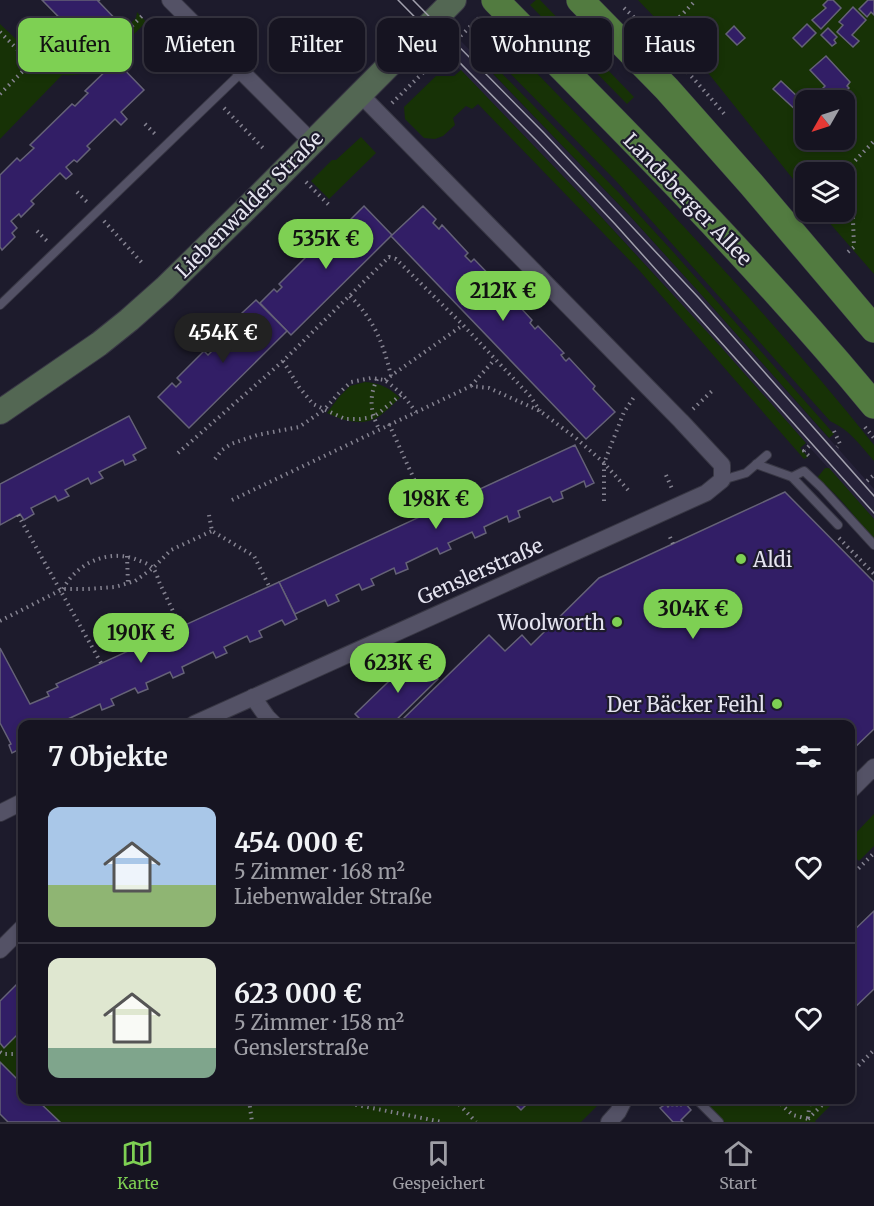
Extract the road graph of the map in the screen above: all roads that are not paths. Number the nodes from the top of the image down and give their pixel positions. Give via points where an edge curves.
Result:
1 (170, 0) edge
2 (454, 0) edge
3 (495, 0) edge
4 (580, 0) edge
5 (188, 18) edge
6 (242, 72) joint
7 (360, 94) junction
8 (312, 142) junction
9 (0, 305) edge
10 (874, 329) edge
11 (874, 405) edge
12 (0, 412) edge
13 (767, 455) dead end
14 (756, 464) junction
15 (792, 477) junction
16 (722, 480) junction
17 (838, 525) dead end
18 (874, 544) edge
19 (253, 697) junction
20 (203, 720) edge
21 (270, 720) edge
22 (874, 767) edge
23 (855, 785) edge
24 (18, 804) edge
25 (0, 813) edge
26 (18, 932) edge
27 (0, 951) edge
28 (622, 1104) edge
29 (702, 1104) edge
30 (609, 1122) edge
31 (719, 1122) edge

1 - 5 street
2 - 7 street, Liebenwalder Straße
3 - 11 main road, Landsberger Allee via 721,232
4 - 10 main road via 667,89
6 - 8 street
6 - 9 lane
7 - 8 street, Liebenwalder Straße
7 - 16 street via 681,420 722,465
8 - 12 street, Liebenwalder Straße via 129,320
13 - 14 lane
14 - 15 lane
14 - 16 lane via 746,473
15 - 17 lane
15 - 18 lane via 804,471
16 - 19 street, Genslerstraße via 706,493
19 - 20 street, Genslerstraße
19 - 21 street
22 - 23 street
24 - 25 street
26 - 27 street
28 - 30 street
29 - 31 lane

